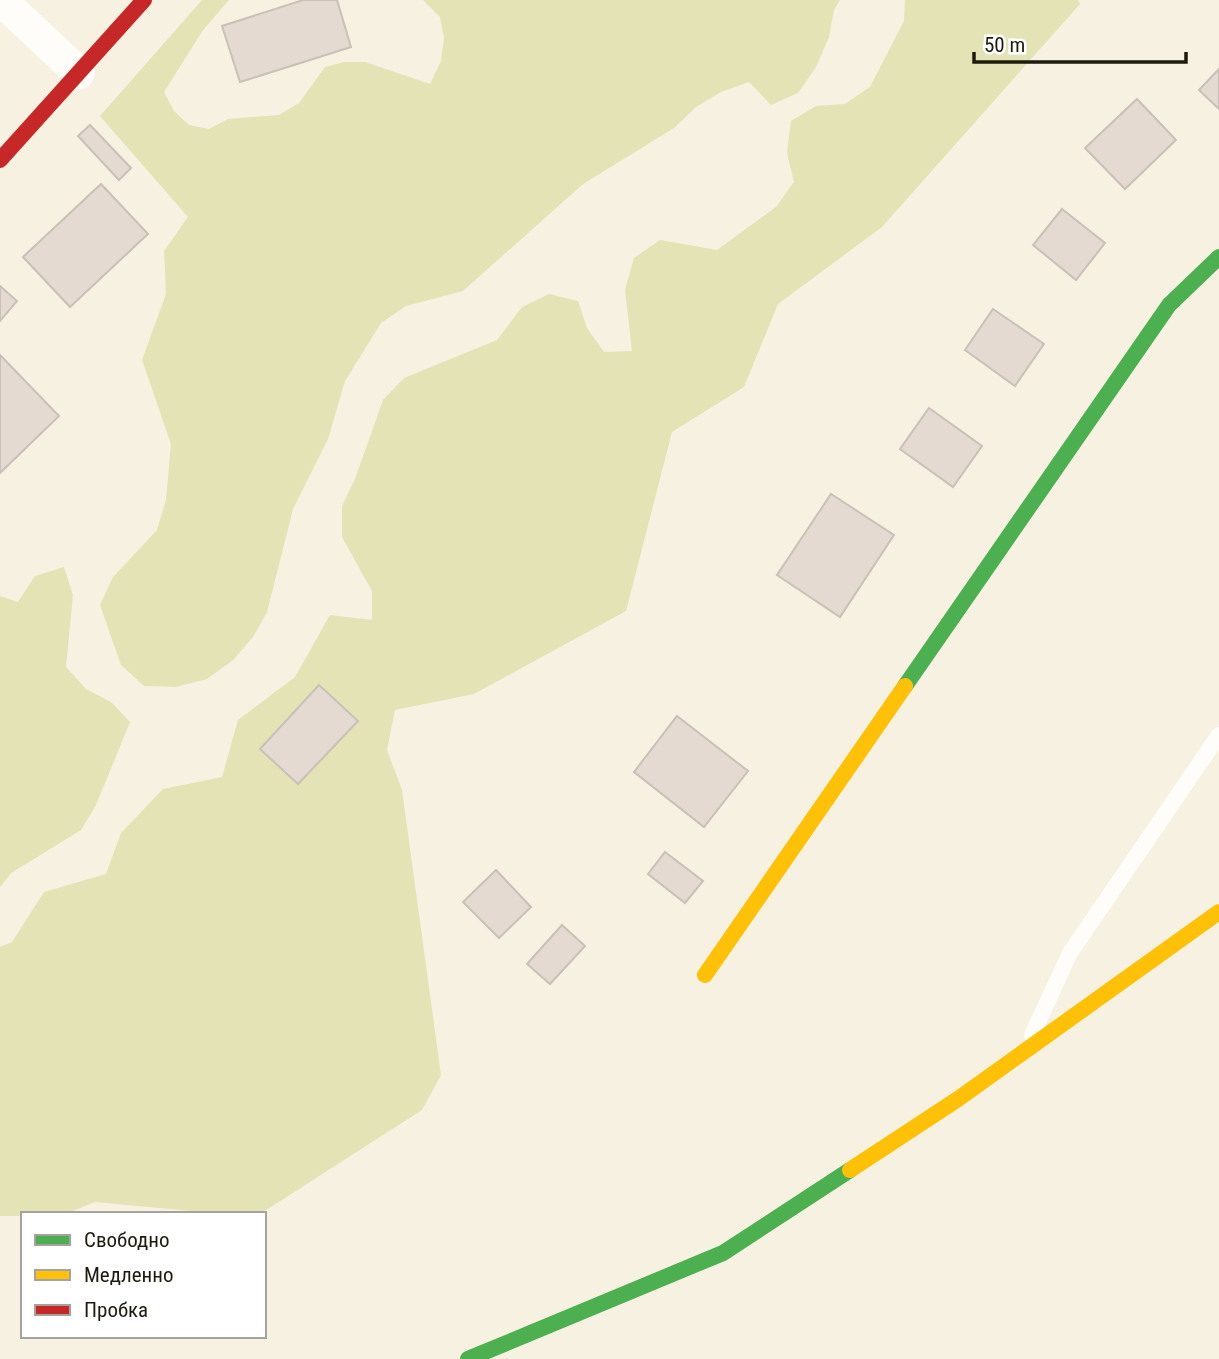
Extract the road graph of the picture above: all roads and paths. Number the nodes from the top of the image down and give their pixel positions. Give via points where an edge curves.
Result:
1 (1, 0) edge
2 (144, 0) edge
3 (79, 73) junction
4 (0, 160) edge
5 (1219, 257) edge
6 (1219, 735) edge
7 (1219, 912) edge
8 (705, 975) dead end
9 (1025, 1051) junction
10 (488, 1355) edge
11 (468, 1359) edge

1 - 3 street
2 - 3 street
3 - 4 street
5 - 8 street via 1169,305
6 - 9 lane via 1070,953
7 - 9 street
9 - 10 street via 723,1253
10 - 11 street

